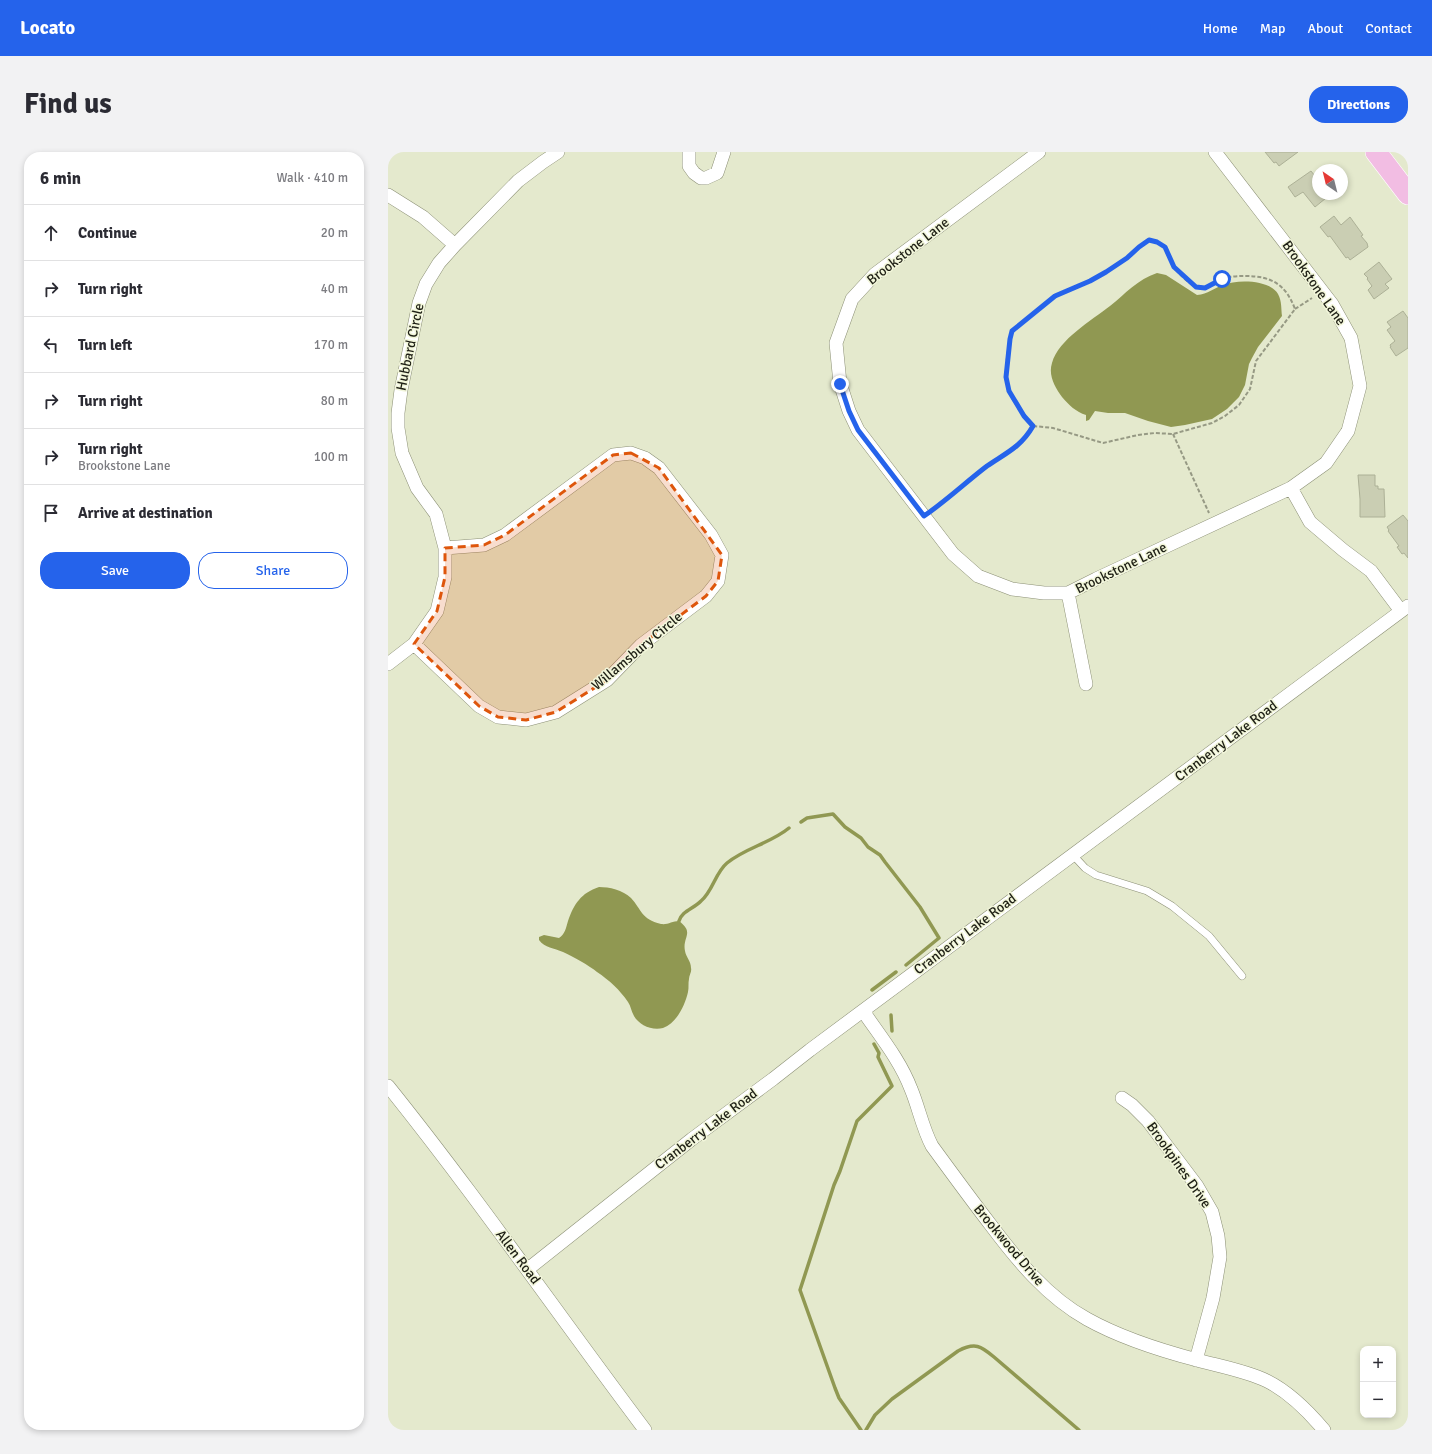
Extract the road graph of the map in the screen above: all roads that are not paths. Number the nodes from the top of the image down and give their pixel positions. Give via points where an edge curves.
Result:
1 (558, 152) edge
2 (689, 152) edge
3 (724, 152) edge
4 (1039, 152) edge
5 (1215, 152) edge
6 (1376, 152) edge
7 (1408, 194) edge
8 (388, 195) edge
9 (455, 245) junction
10 (1292, 488) junction
11 (445, 548) junction
12 (1068, 593) junction
13 (1404, 608) edge
14 (414, 644) junction
15 (388, 664) edge
16 (1086, 684) dead end
17 (1073, 855) junction
18 (1242, 976) dead end
19 (863, 1011) junction
20 (388, 1086) edge
21 (1122, 1098) dead end
22 (528, 1269) junction
23 (1196, 1360) junction
24 (645, 1430) edge
25 (1324, 1430) edge

1 - 9 street, Hubbard Circle via 518,181
2 - 3 street via 690,169 701,178 717,173
4 - 12 street, Brookstone Lane via 875,274 852,299 836,343 840,384 858,430 953,554 978,576 1012,589
5 - 10 street, Brookstone Lane via 1332,304 1351,338 1360,386 1348,431 1326,463
6 - 7 main road
8 - 9 street via 423,217
9 - 11 street, Hubbard Circle via 439,263 426,284 419,303 398,413 402,453 417,488 436,514
10 - 12 street, Brookstone Lane
10 - 13 street via 1310,522 1371,571
11 - 14 street, Hubbard Circle via 445,577 437,611
11 - 14 street, Willamsbury Circle via 484,545 505,535 613,454 631,453 645,458 659,468 711,535 722,555 718,581 706,596 641,645 607,680 556,712 526,720 498,717 479,706
12 - 16 street
13 - 17 street, Cranberry Lake Road
14 - 15 street, Hubbard Circle
17 - 18 lane via 1096,875 1147,891 1172,906 1209,936
17 - 19 street, Cranberry Lake Road
19 - 22 street, Cranberry Lake Road via 692,1139
19 - 23 street, Brookwood Drive via 899,1062 911,1089 924,1132 932,1146 1001,1238 1046,1289 1085,1318 1130,1340
20 - 22 street, Allen Road
21 - 23 street, Brookpines Drive via 1148,1121 1197,1186 1212,1212 1220,1256 1213,1298
22 - 24 street, Allen Road
23 - 25 street, Brookwood Drive via 1266,1380 1299,1403

